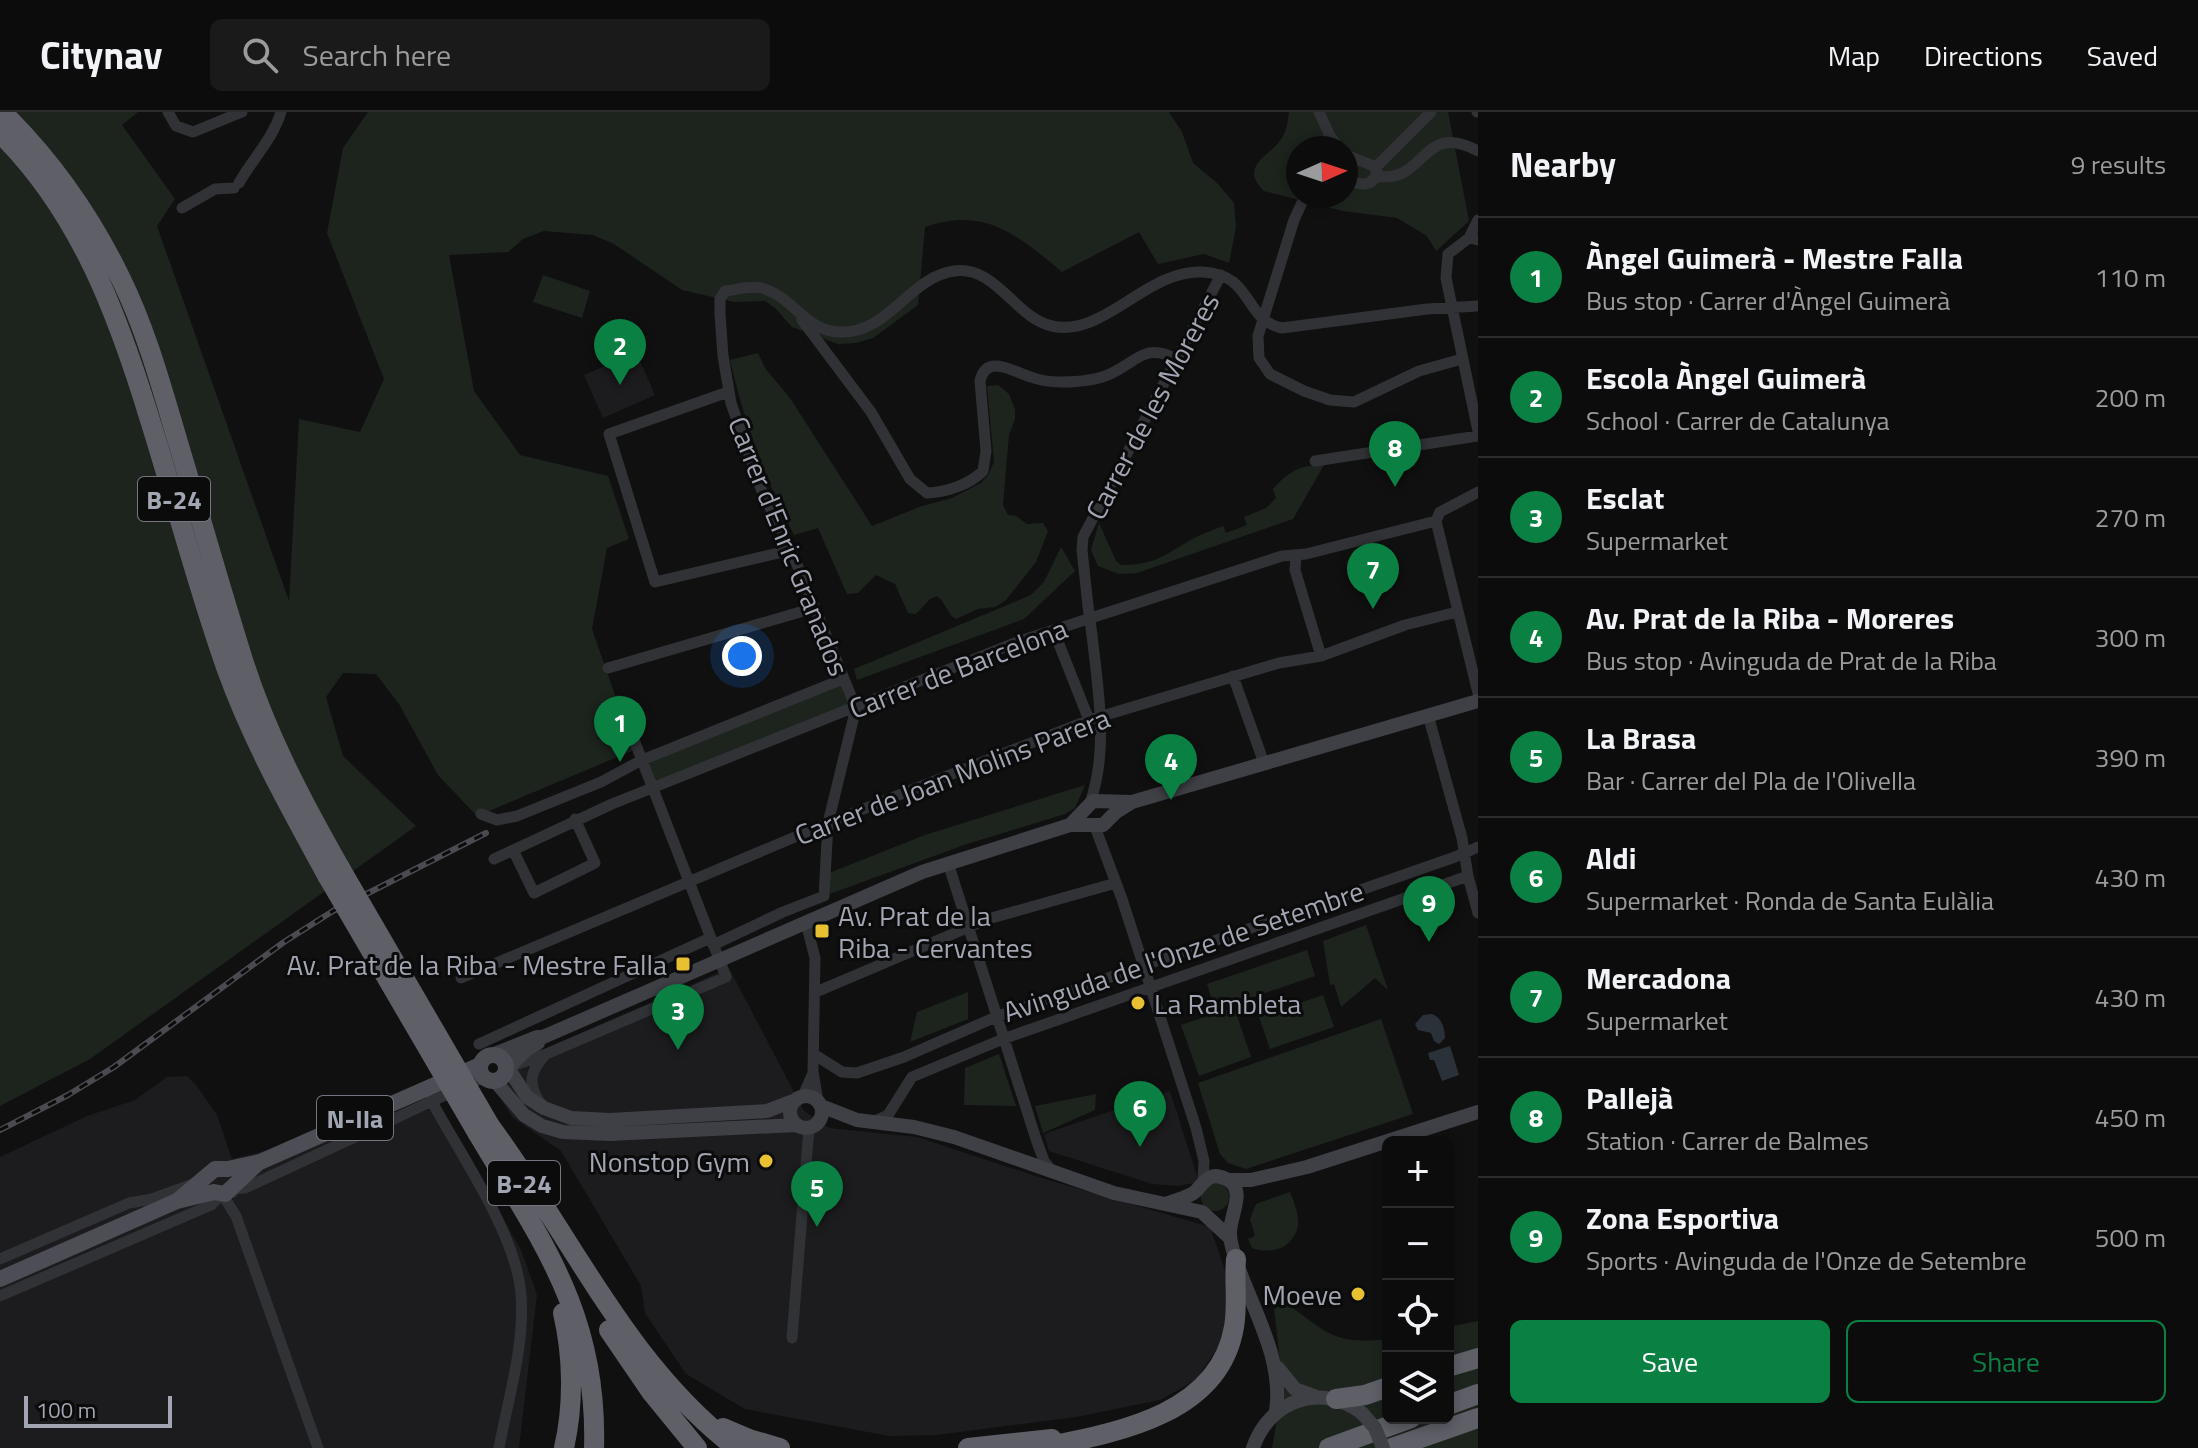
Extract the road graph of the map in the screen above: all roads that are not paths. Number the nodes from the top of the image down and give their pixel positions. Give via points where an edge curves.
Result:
1 (2, 112) edge
2 (168, 112) edge
3 (242, 112) edge
4 (281, 112) edge
5 (1319, 112) edge
6 (1431, 112) edge
7 (0, 133) edge
8 (1330, 136) edge
9 (1478, 151) edge
10 (1358, 159) edge
11 (1376, 172) junction
12 (1358, 184) edge
13 (182, 208) dead end
14 (1300, 208) edge
15 (1478, 220) edge
16 (1474, 239) edge
17 (1221, 275) junction
18 (1478, 306) edge
19 (1451, 307) junction
20 (797, 312) junction
21 (1263, 321) junction
22 (838, 333) junction
23 (1176, 359) junction
24 (1462, 359) junction
25 (833, 360) junction
26 (728, 392) junction
27 (1478, 434) edge
28 (1315, 461) dead end
29 (1478, 492) edge
30 (1436, 521) junction
31 (791, 550) junction
32 (1296, 555) junction
33 (814, 608) junction
34 (1457, 612) junction
35 (1061, 629) junction
36 (1321, 656) junction
37 (608, 668) dead end
38 (1233, 676) junction
39 (843, 679) junction
40 (1478, 693) edge
41 (619, 701) dead end
42 (1478, 701) edge
43 (856, 708) junction
44 (1428, 715) junction
45 (1101, 716) junction
46 (1089, 720) junction
47 (642, 760) junction
48 (1264, 763) junction
49 (653, 789) junction
50 (1099, 813) junction
51 (481, 814) dead end
52 (575, 819) junction
53 (828, 823) junction
54 (1478, 847) edge
55 (513, 850) junction
56 (1465, 853) junction
57 (494, 859) dead end
58 (948, 863) junction
59 (334, 873) junction
60 (1468, 876) junction
61 (689, 882) junction
62 (1116, 883) junction
63 (1478, 913) edge
64 (806, 923) junction
65 (969, 926) junction
66 (714, 947) junction
67 (1143, 963) junction
68 (461, 978) dead end
69 (1150, 986) junction
70 (816, 992) junction
71 (996, 1017) junction
72 (1003, 1039) junction
73 (544, 1055) junction
74 (815, 1055) junction
75 (904, 1057) junction
76 (494, 1065) junction
77 (912, 1077) junction
78 (431, 1100) junction
79 (809, 1101) junction
80 (897, 1102) junction
81 (544, 1108) junction
82 (1478, 1112) edge
83 (857, 1120) junction
84 (874, 1122) junction
85 (807, 1126) junction
86 (914, 1127) junction
87 (484, 1130) junction
88 (1041, 1151) junction
89 (1202, 1151) junction
90 (1027, 1162) junction
91 (1307, 1167) junction
92 (1053, 1172) junction
93 (204, 1178) junction
94 (1224, 1178) junction
95 (508, 1184) junction
96 (226, 1186) junction
97 (1200, 1186) junction
98 (177, 1201) junction
99 (1167, 1203) junction
100 (1234, 1209) junction
101 (1206, 1215) junction
102 (1229, 1237) junction
103 (0, 1259) edge
104 (1236, 1259) junction
105 (0, 1279) edge
106 (0, 1296) edge
107 (792, 1338) dead end
108 (1272, 1357) junction
109 (1478, 1358) edge
110 (650, 1363) junction
111 (1454, 1365) edge
112 (1382, 1389) edge
113 (1478, 1394) edge
114 (1325, 1398) junction
115 (1454, 1403) edge
116 (1276, 1411) junction
117 (1478, 1418) edge
118 (1395, 1424) edge
119 (1088, 1436) junction
120 (318, 1448) edge
121 (499, 1448) edge
122 (564, 1448) edge
123 (594, 1448) edge
124 (697, 1448) edge
125 (736, 1448) edge
126 (780, 1448) edge
127 (968, 1448) edge
128 (1040, 1448) edge
129 (1253, 1448) edge
130 (1329, 1448) edge
131 (1383, 1448) edge
132 (1392, 1448) edge

1 - 59 highway, B-24 via 54,168 123,281 154,361 243,661
2 - 3 street via 176,126 193,132
4 - 13 street via 268,142 236,185 215,189
5 - 8 street
6 - 11 street
7 - 59 highway, B-24 via 69,218 104,287 227,669 269,767
9 - 11 street via 1457,141 1441,143 1397,177
10 - 11 street
11 - 12 street via 1370,184
14 - 21 street
15 - 16 street
16 - 19 street via 1448,254
17 - 21 street via 1242,288
17 - 22 street via 1192,272 1162,280 1079,326 1064,328 1041,323 986,278 954,271 931,280 865,329
17 - 23 street, Carrer de les Moreres
18 - 19 street
19 - 21 street via 1290,328
19 - 24 street
20 - 22 street, Carrer d'Enric Granados
20 - 25 street
20 - 26 street, Carrer d'Enric Granados via 761,288 725,291 720,314
21 - 24 street via 1257,344 1263,367 1330,400 1354,402 1419,371
22 - 25 street via 827,341
23 - 25 street via 1146,353 1110,374 1069,382 1044,381 994,365 980,381 983,471 937,493 927,493 910,479
23 - 45 street, Carrer de les Moreres, bridge via 1083,537
24 - 27 street
26 - 31 street, Carrer d'Enric Granados via 761,489
26 - 31 street via 609,434 655,582
27 - 28 street
29 - 30 street, Carrer de Barcelona via 1440,512
30 - 32 street, Carrer de Barcelona
30 - 34 street
31 - 33 street, Carrer d'Enric Granados
32 - 35 street, Carrer de Barcelona via 1208,578
32 - 36 street via 1295,570
33 - 37 street
33 - 39 street, Carrer d'Enric Granados
34 - 36 street, Carrer de Joan Molins Parera
34 - 40 street
35 - 43 street, Carrer de Barcelona
35 - 46 street via 1057,639
36 - 38 street, Carrer de Joan Molins Parera
38 - 45 street, Carrer de Joan Molins Parera
38 - 48 street
39 - 43 street, Carrer d'Enric Granados
39 - 47 street
41 - 47 street
42 - 44 main road
43 - 49 street, Carrer de Barcelona
43 - 53 street
44 - 48 main road
44 - 56 street
45 - 46 street, Carrer de Joan Molins Parera
45 - 50 street, Carrer de les Moreres
46 - 53 street, Carrer de Joan Molins Parera
47 - 49 street
47 - 51 street via 517,816 497,820
48 - 50 main road
49 - 52 street, Carrer de Barcelona
49 - 61 street
50 - 58 main road
50 - 62 street, Carrer de les Moreres
52 - 55 street, Carrer de Barcelona
52 - 55 street via 595,863 534,893
53 - 61 street, Carrer de Joan Molins Parera
53 - 66 street via 824,896
54 - 56 street, Avinguda de l'Onze de Setembre
55 - 57 street, Carrer de Barcelona
56 - 60 street
56 - 67 street, Avinguda de l'Onze de Setembre
58 - 64 main road
58 - 65 street
59 - 87 highway, B-24, bridge
60 - 63 street
60 - 69 street, Avinguda de l'Onze de Setembre
61 - 66 street
61 - 68 street, Carrer de Joan Molins Parera
62 - 65 street
62 - 67 street, Carrer de les Moreres
64 - 66 main road
64 - 70 street
65 - 70 street
65 - 71 street
66 - 73 street via 726,977
66 - 76 street
66 - 76 main road via 537,1037
67 - 69 street, Carrer de les Moreres
67 - 71 street, Avinguda de l'Onze de Setembre
69 - 72 street, Avinguda de l'Onze de Setembre
69 - 89 street, Carrer de les Moreres
70 - 74 street
71 - 72 street
71 - 75 street, Avinguda de l'Onze de Setembre
72 - 77 street, Avinguda de l'Onze de Setembre
72 - 88 street
73 - 76 street
73 - 81 street via 531,1079
74 - 75 street, Avinguda de l'Onze de Setembre via 848,1073
74 - 79 street
75 - 77 street
76 - 78 street
76 - 81 main road
76 - 85 main road via 524,1115 563,1132
76 - 96 main road, N-IIa via 260,1162
77 - 80 street
78 - 96 street via 245,1188
78 - 121 street via 507,1240 519,1274 521,1329
79 - 81 main road via 767,1111 596,1120
79 - 83 main road
79 - 85 main road via 822,1116
79 - 85 main road via 790,1115
80 - 84 street
80 - 86 street via 900,1115
82 - 91 main road
83 - 84 main road
83 - 85 main road
84 - 86 main road
85 - 107 street
86 - 90 main road
87 - 95 highway, B-24
87 - 110 highway via 546,1206 611,1313
87 - 124 highway, B-24 via 623,1352
88 - 90 street
88 - 92 street
89 - 94 street
89 - 97 street
90 - 92 main road
91 - 94 main road via 1251,1180
91 - 100 main road via 1249,1191
92 - 99 main road via 1126,1197
93 - 96 main road, N-IIa via 218,1168
93 - 98 main road, N-IIa
93 - 103 street via 129,1203
94 - 97 main road
94 - 100 main road via 1236,1189
95 - 122 highway via 553,1282 565,1323 570,1403
95 - 123 highway via 550,1252 581,1332 591,1379
96 - 98 main road, N-IIa
96 - 106 street via 211,1205
96 - 120 street
97 - 99 main road
97 - 101 main road via 1195,1199
98 - 105 main road, N-IIa
99 - 101 main road
100 - 101 main road via 1222,1219
100 - 102 main road
101 - 102 main road
102 - 104 main road
104 - 108 main road
104 - 119 highway via 1235,1325 1211,1379 1161,1415
108 - 114 main road via 1295,1389
108 - 116 main road via 1279,1388
109 - 111 highway
110 - 125 highway
110 - 126 highway via 724,1428
112 - 114 highway
113 - 115 highway
114 - 116 main road via 1293,1401
114 - 131 main road, bridge via 1362,1413
116 - 129 main road
117 - 132 highway
118 - 130 highway
119 - 127 highway
119 - 128 highway

